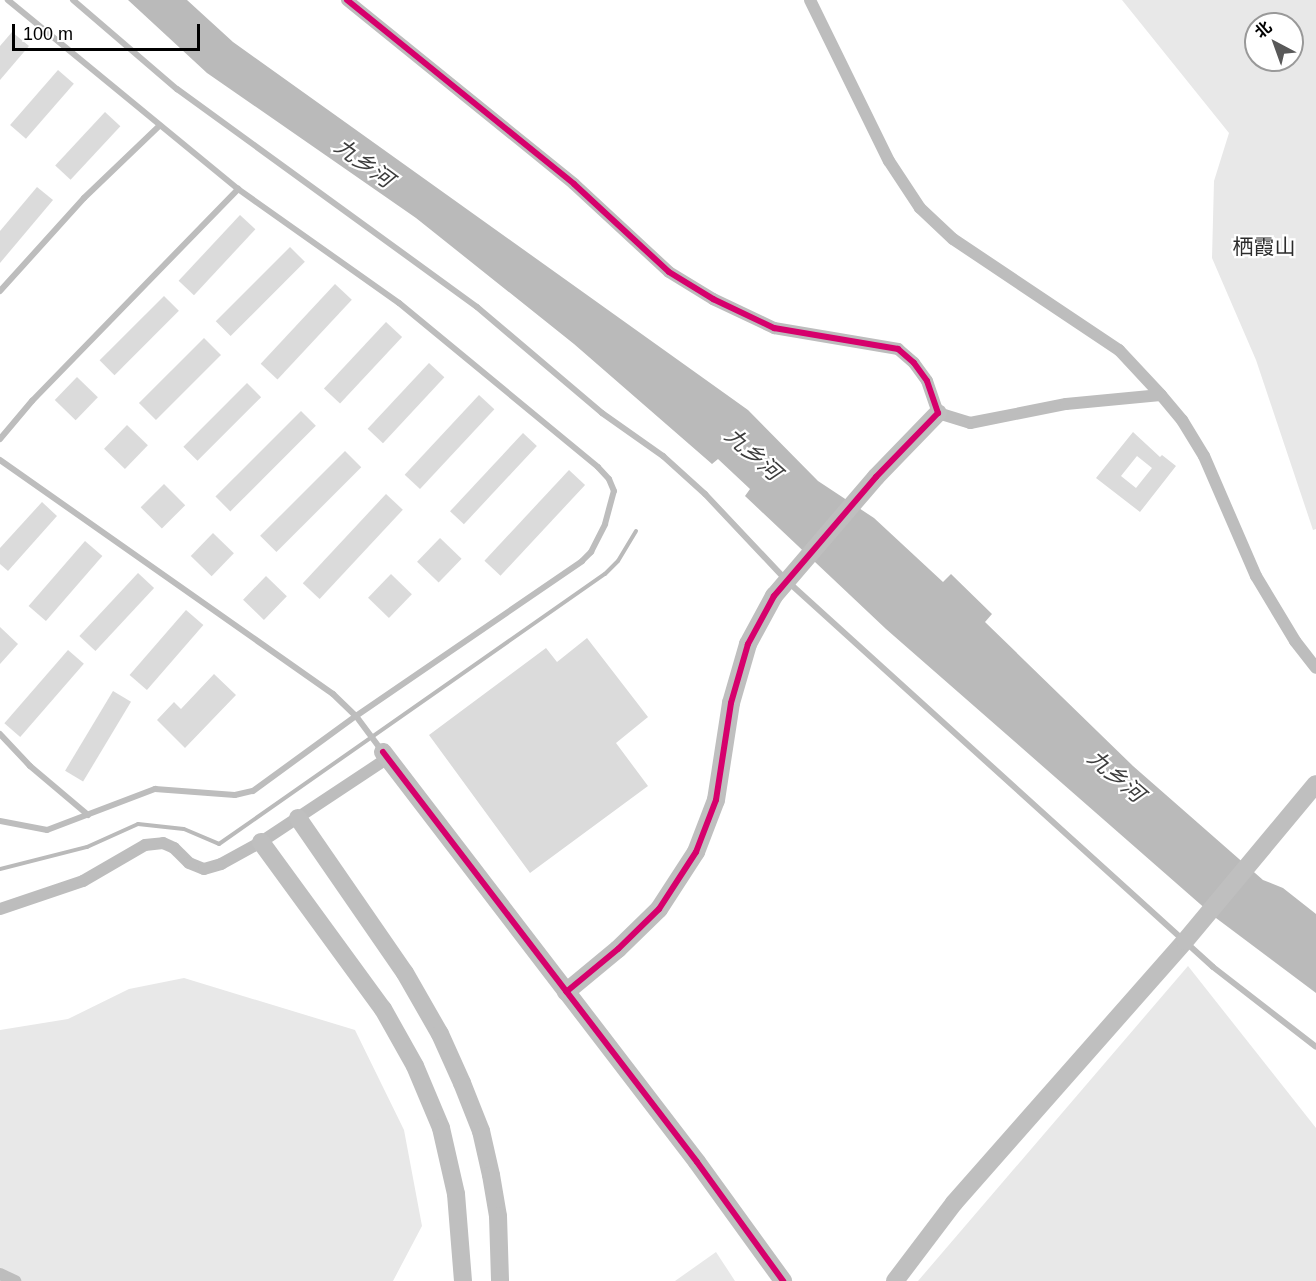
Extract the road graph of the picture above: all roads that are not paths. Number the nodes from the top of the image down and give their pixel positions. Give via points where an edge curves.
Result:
1 (8, 0) edge
2 (73, 0) edge
3 (347, 0) edge
4 (810, 0) edge
5 (160, 125) junction
6 (238, 189) junction
7 (0, 291) edge
8 (1161, 395) junction
9 (938, 413) junction
10 (0, 439) edge
11 (0, 460) edge
12 (789, 575) junction
13 (1316, 668) edge
14 (356, 716) junction
15 (0, 734) edge
16 (386, 755) junction
17 (1316, 784) edge
18 (88, 815) junction
19 (298, 818) junction
20 (0, 821) edge
21 (261, 842) junction
22 (0, 909) edge
23 (1185, 942) junction
24 (566, 992) junction
25 (1316, 1047) edge
26 (0, 1274) edge
27 (15, 1281) edge
28 (463, 1281) edge
29 (500, 1281) edge
30 (783, 1281) edge
31 (895, 1281) edge

1 - 5 lane
2 - 12 lane via 177,89 477,307 602,413 663,456
3 - 9 street via 574,184 669,272 713,299 774,328 898,349 927,381
4 - 8 street via 889,161 921,208 953,239 1119,350
5 - 6 lane
5 - 7 lane via 84,198
6 - 10 lane via 32,401
6 - 14 lane via 399,303 598,467 614,491 605,524 582,561
8 - 9 street via 1066,404 970,423
8 - 13 street via 1204,456 1256,576
9 - 12 street
11 - 14 lane via 333,694
12 - 23 lane
12 - 24 street via 747,644 731,703 716,800 696,852 659,909
14 - 16 lane
14 - 18 lane via 253,791 235,795 156,789
15 - 18 lane via 30,766
16 - 19 street
16 - 24 street
17 - 23 street
18 - 20 lane via 47,830
19 - 21 street
19 - 29 street via 405,973 440,1034 462,1083 481,1131 491,1175 498,1216
21 - 22 street via 204,869 163,843 145,845 83,881
21 - 28 street via 383,1009 415,1066 441,1128 454,1183
23 - 25 lane
23 - 31 street via 954,1203
24 - 30 street
26 - 27 street

